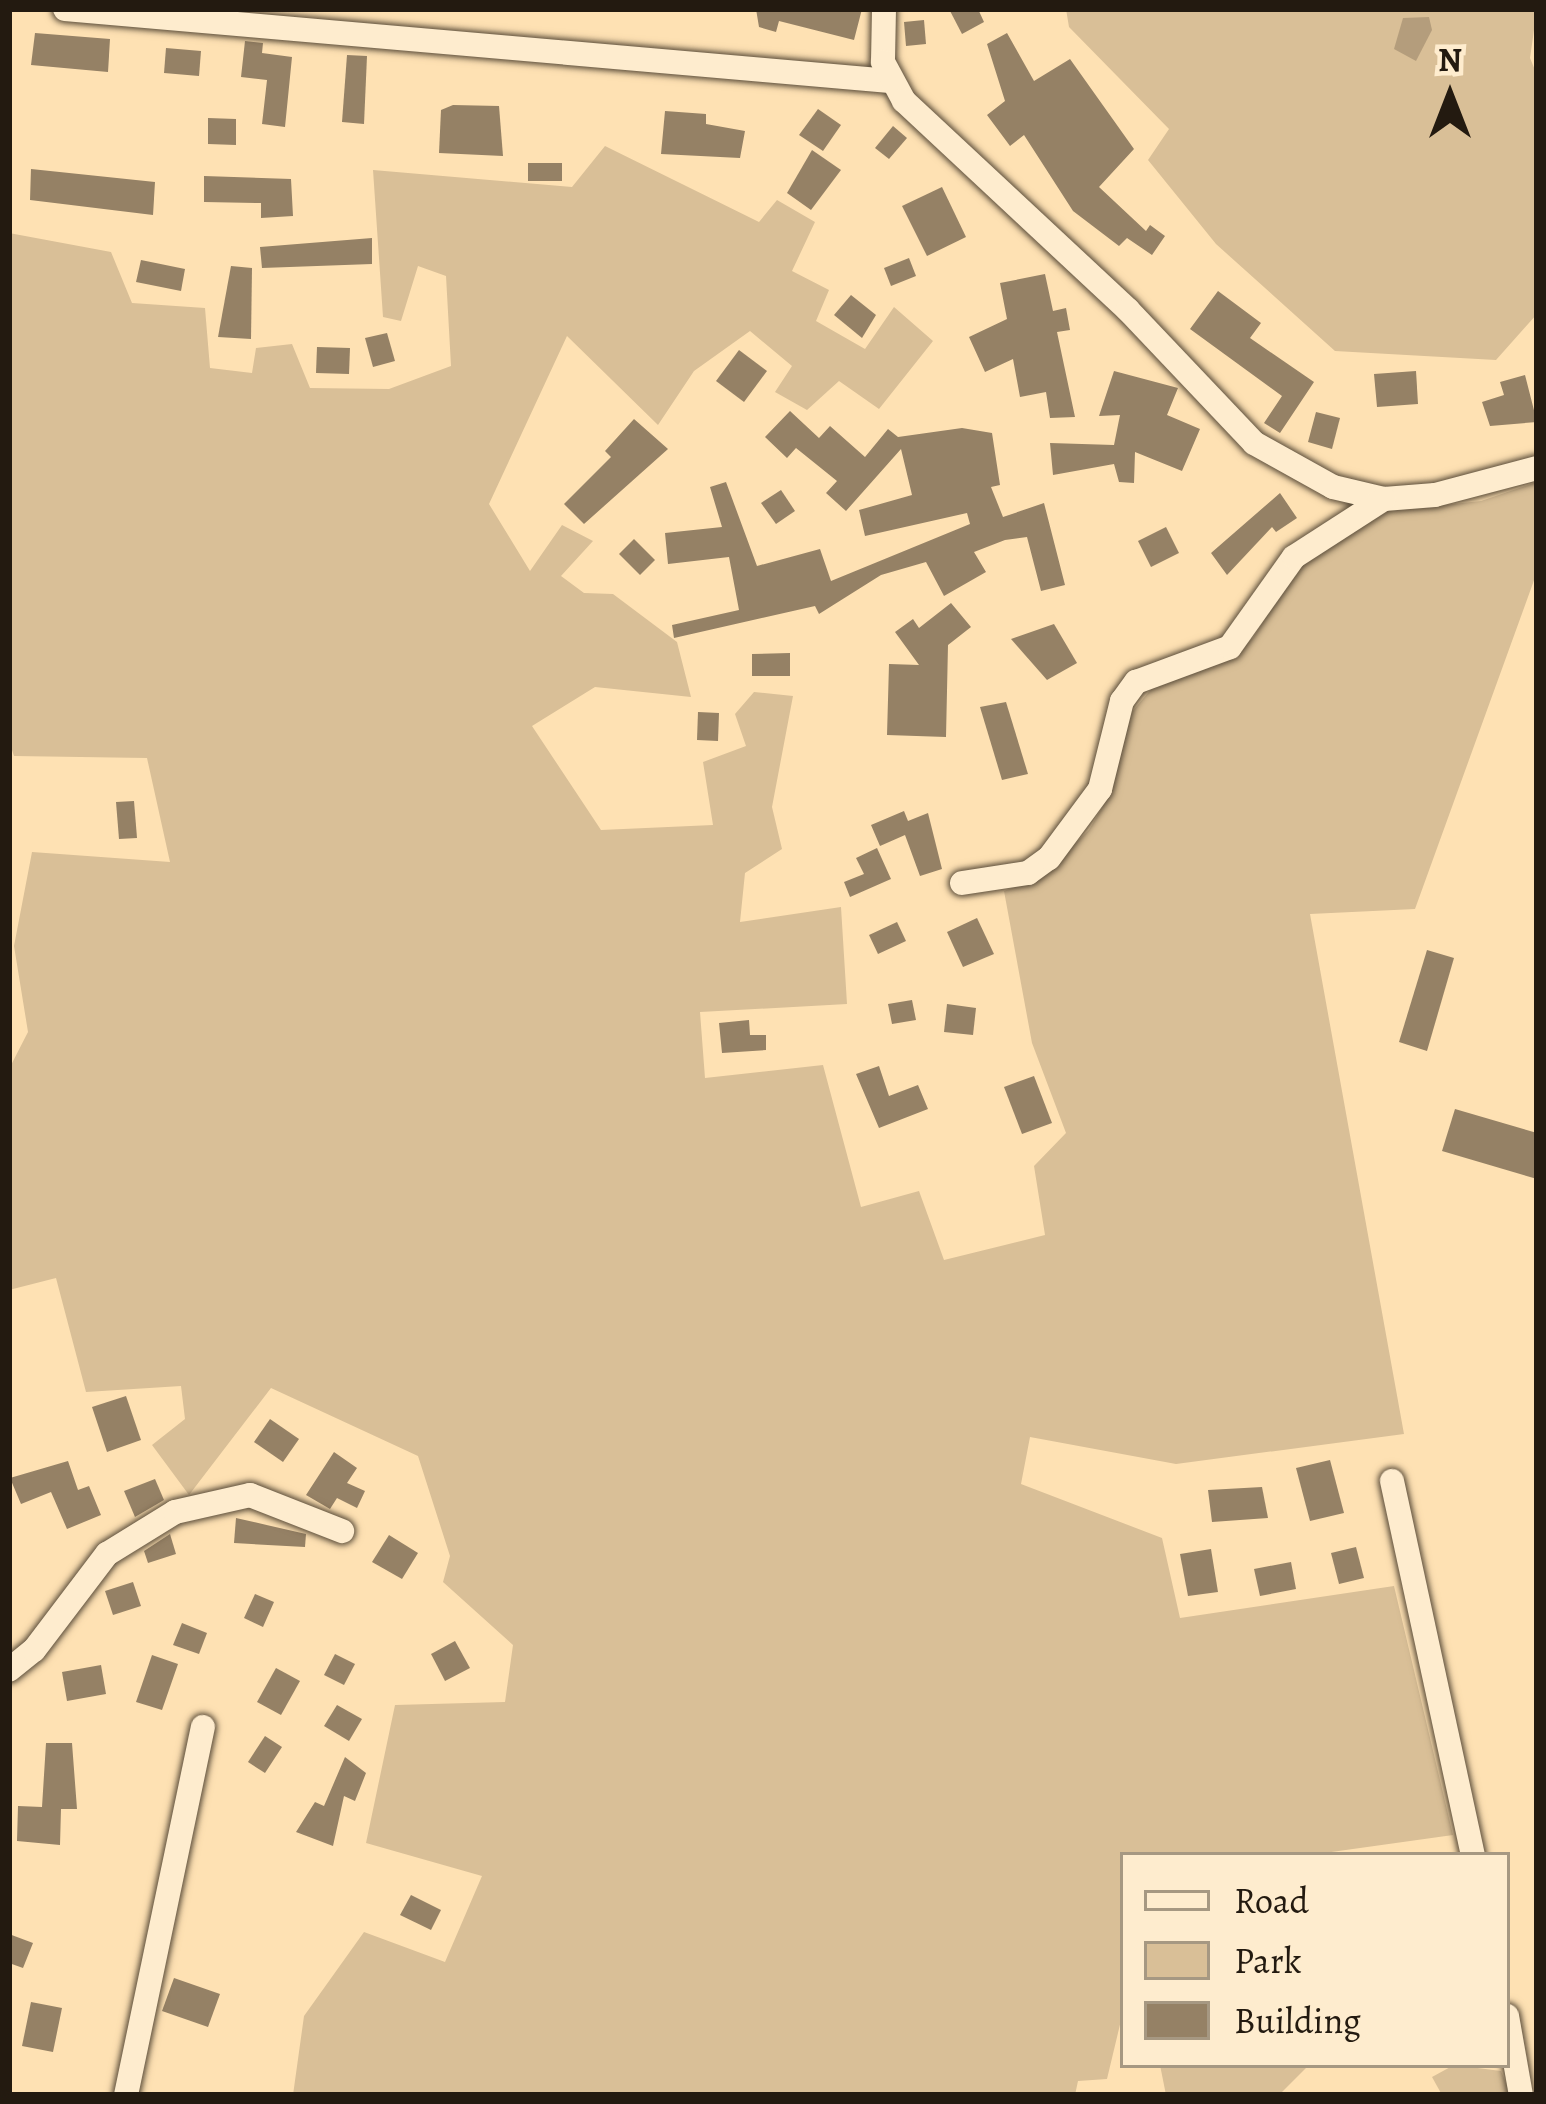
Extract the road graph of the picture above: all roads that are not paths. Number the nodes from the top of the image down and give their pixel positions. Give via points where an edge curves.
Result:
1 (65, 9) edge
2 (884, 9) edge
3 (890, 82) junction
4 (1537, 468) edge
5 (1384, 499) junction
6 (962, 883) dead end
7 (1392, 1481) dead end
8 (342, 1531) dead end
9 (9, 1670) edge
10 (203, 1727) dead end
11 (1472, 1852) edge
12 (1510, 2033) edge
13 (127, 2095) edge
14 (1521, 2095) edge

1 - 3 street
2 - 3 street
3 - 5 street via 1254,443 1333,487
4 - 5 street
5 - 6 street via 1294,557 1230,647 1136,682 1122,701 1092,805 1049,858 1028,874
7 - 11 street
8 - 9 street via 250,1495 176,1512 106,1554
10 - 13 street
12 - 14 street

